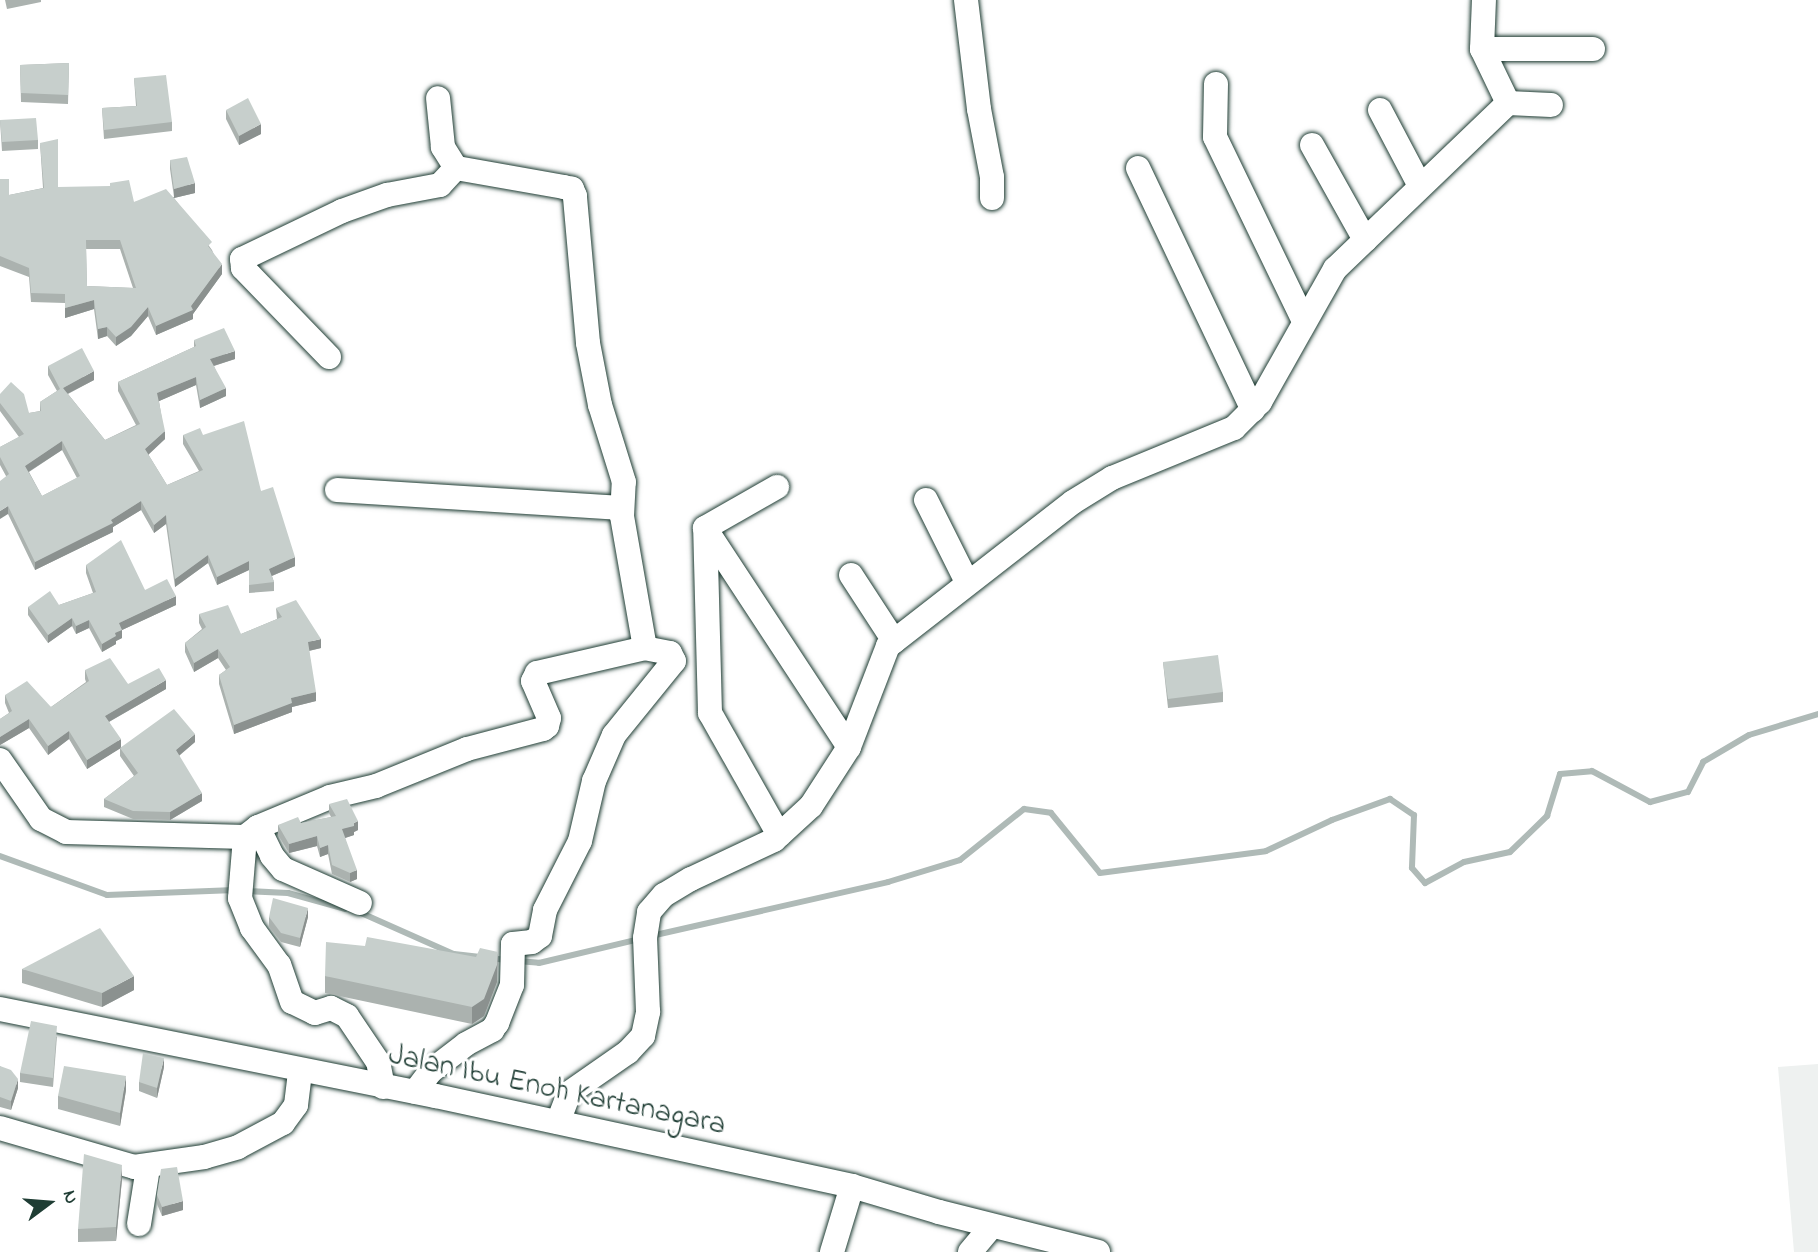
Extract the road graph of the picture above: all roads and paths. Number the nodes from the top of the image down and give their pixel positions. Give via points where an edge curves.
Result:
1 (967, 0) edge
2 (1484, 0) edge
3 (1482, 48) junction
4 (1592, 49) dead end
5 (1216, 84) dead end
6 (438, 98) dead end
7 (1508, 103) junction
8 (1551, 105) dead end
9 (1380, 110) dead end
10 (1312, 145) dead end
11 (456, 168) junction
12 (1138, 168) dead end
13 (1420, 186) junction
14 (992, 198) dead end
15 (1364, 240) junction
16 (1304, 321) junction
17 (329, 357) dead end
18 (1253, 410) junction
19 (777, 487) dead end
20 (337, 490) dead end
21 (926, 500) dead end
22 (621, 508) junction
23 (705, 528) junction
24 (851, 575) dead end
25 (967, 582) junction
26 (894, 642) junction
27 (645, 649) junction
28 (849, 747) junction
29 (0, 760) edge
30 (252, 832) junction
31 (779, 835) junction
32 (360, 903) dead end
33 (0, 1009) edge
34 (300, 1071) junction
35 (383, 1087) junction
36 (415, 1092) junction
37 (558, 1122) junction
38 (0, 1128) edge
39 (148, 1168) junction
40 (852, 1185) junction
41 (138, 1224) dead end
42 (992, 1226) junction
43 (1084, 1250) edge
44 (832, 1252) edge
45 (970, 1252) edge

1 - 14 street
2 - 3 street
3 - 4 street
3 - 7 street
5 - 16 street via 1215,137
6 - 11 street via 443,147
7 - 8 street
7 - 13 street
9 - 13 street
10 - 15 street
11 - 17 street via 440,185 366,202 242,258 243,268
11 - 22 street via 572,189 588,343 600,405 623,475
12 - 18 street
13 - 15 street
15 - 16 street via 1335,269
16 - 18 street
18 - 25 street via 1234,428 1112,478
19 - 23 street
20 - 22 street
21 - 25 street
22 - 27 street
23 - 28 street
23 - 31 street via 710,713
24 - 26 street
25 - 26 street
26 - 28 street via 888,646
27 - 30 street via 537,673 533,681 549,718 543,729 467,749 376,786 330,797
27 - 36 street via 670,653 672,667 614,735 594,781 580,841 545,910 540,936 512,956 512,985 505,1009 492,1030 431,1070
28 - 31 street via 811,806
29 - 30 street via 41,819 66,832
30 - 32 street via 283,869
30 - 35 street via 240,898 251,928 279,965 292,1002 315,1013 331,1008 346,1016 378,1062
31 - 37 street via 664,895 649,912 648,1012 643,1035 628,1052 569,1093
33 - 34 street, Jalan Ibu Enoh Kartanagara
34 - 35 street, Jalan Ibu Enoh Kartanagara
34 - 39 street via 292,1113 271,1131 238,1147
35 - 36 street, Jalan Ibu Enoh Kartanagara
36 - 37 street, Jalan Ibu Enoh Kartanagara
37 - 40 street, Jalan Ibu Enoh Kartanagara
38 - 39 street via 116,1164
39 - 41 street
40 - 42 street, Jalan Ibu Enoh Kartanagara
40 - 44 street
42 - 43 street, Jalan Ibu Enoh Kartanagara
42 - 45 street

